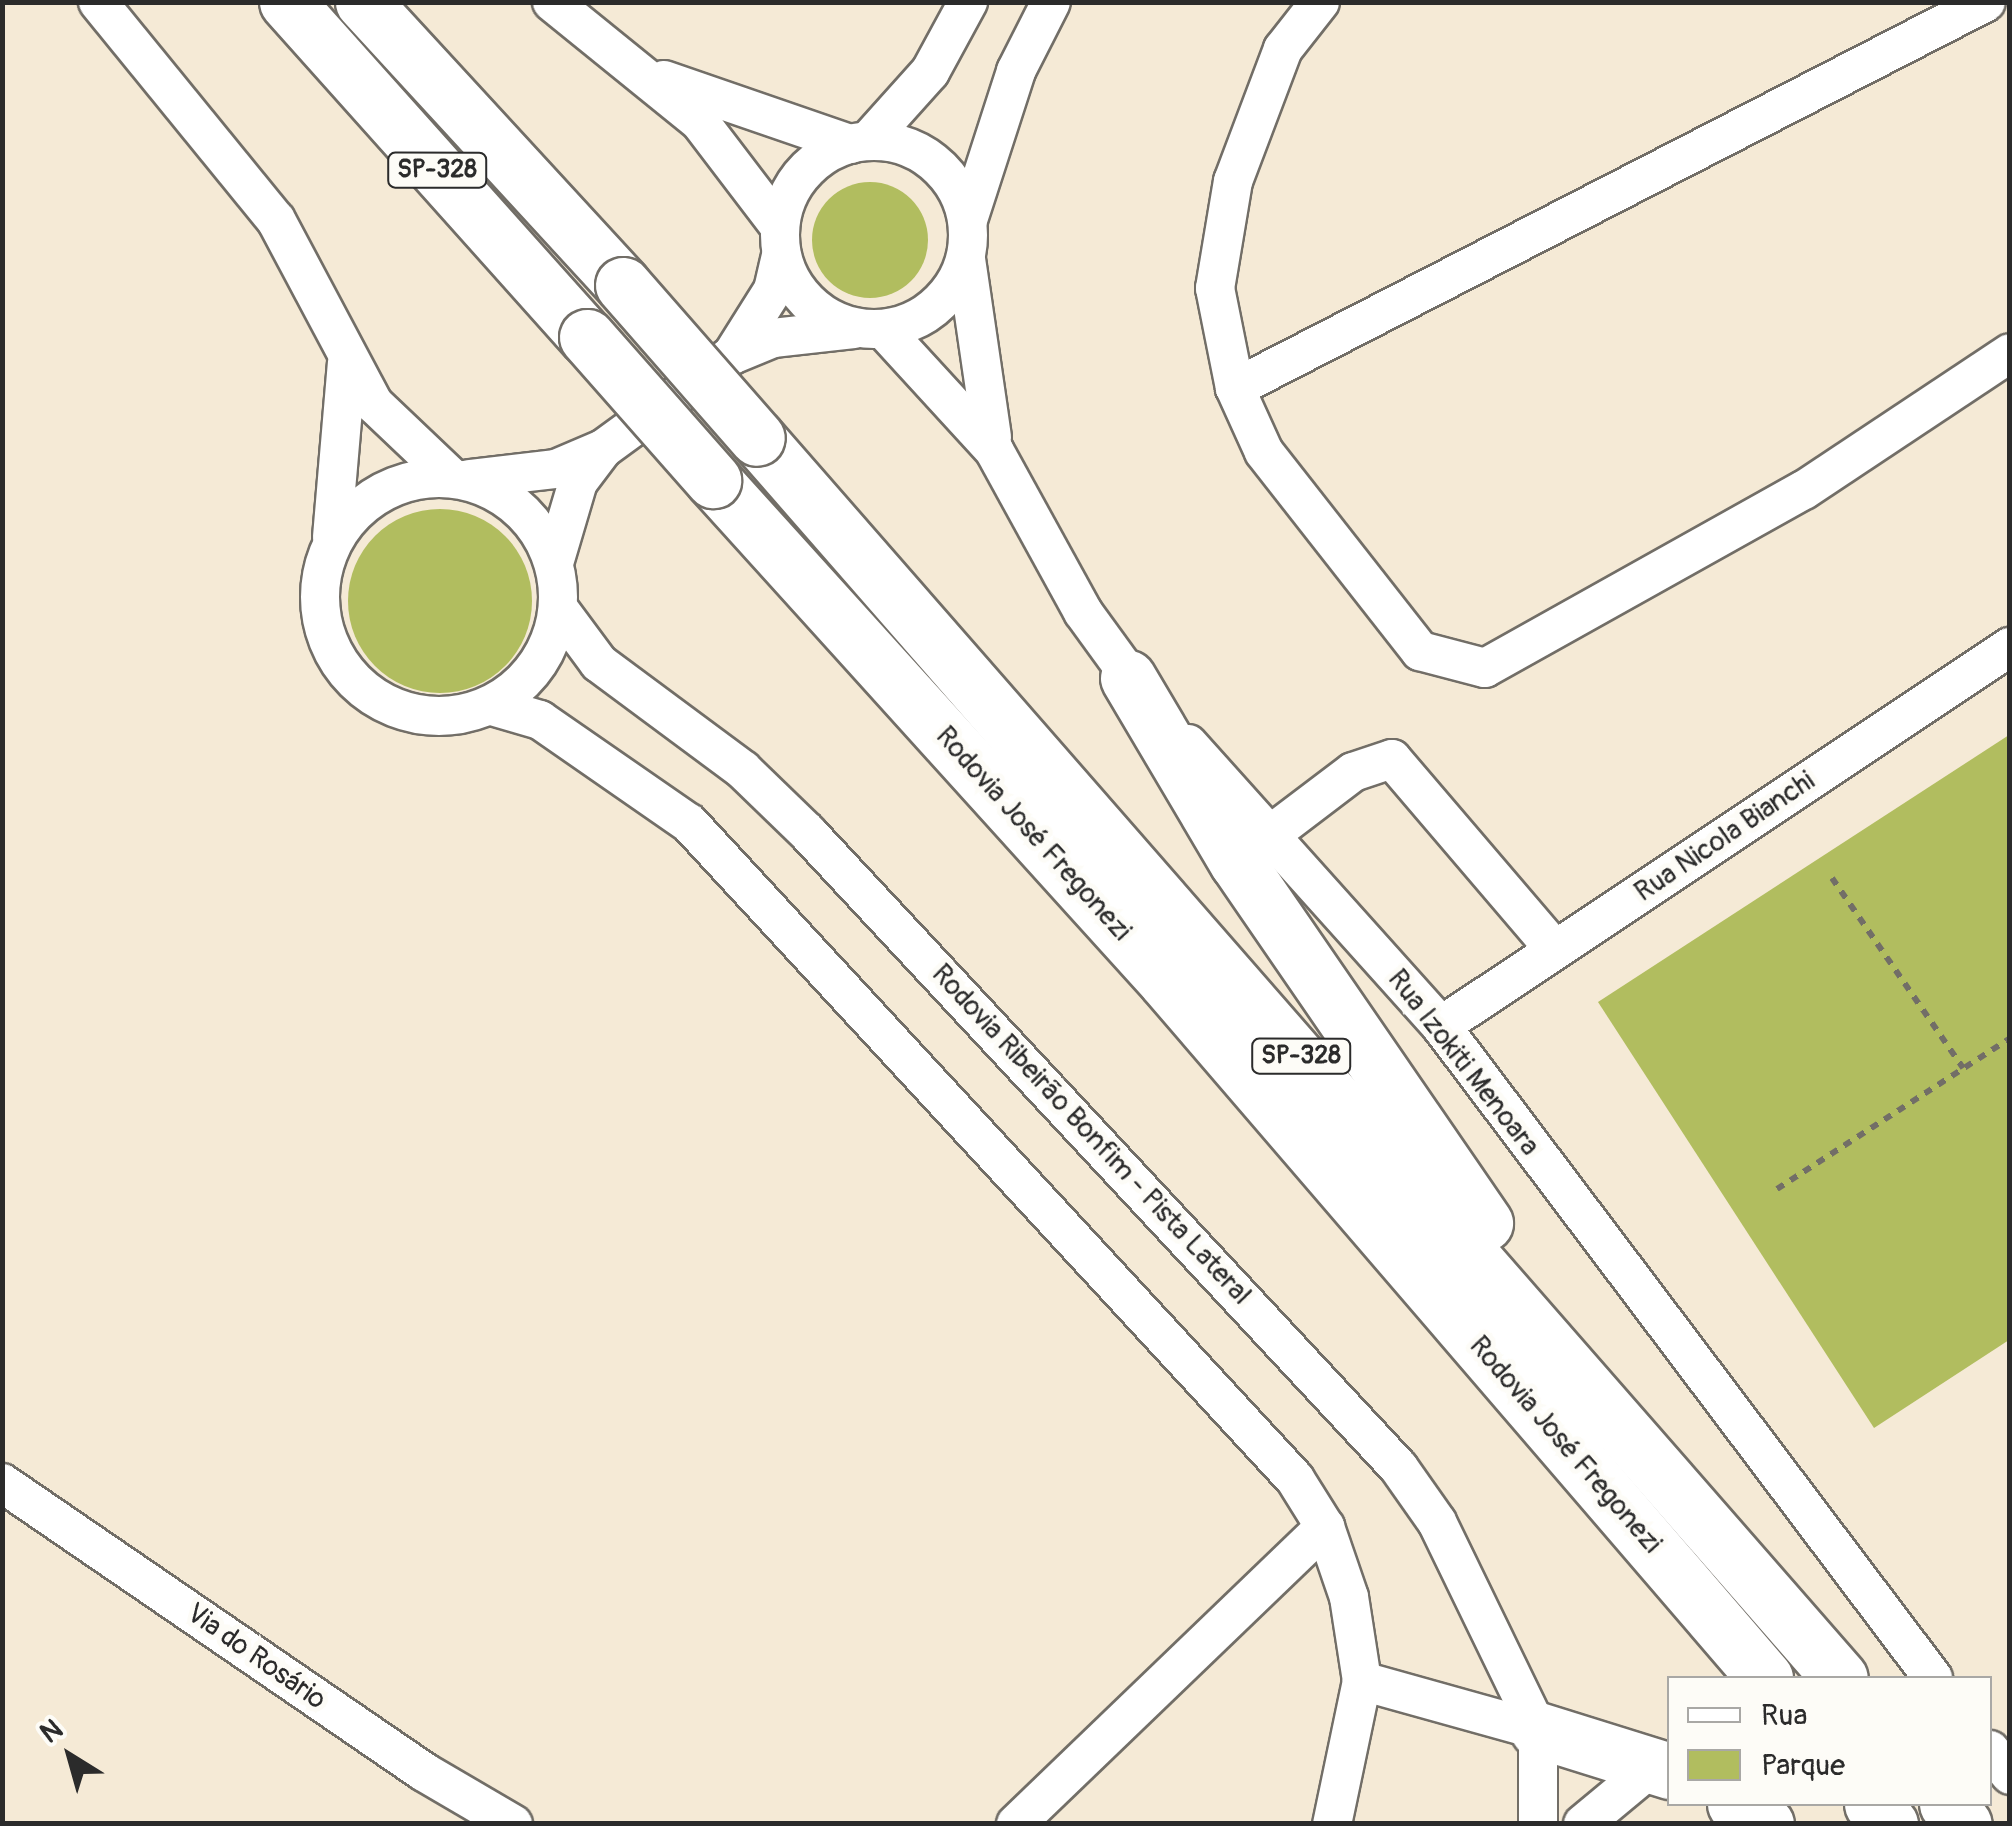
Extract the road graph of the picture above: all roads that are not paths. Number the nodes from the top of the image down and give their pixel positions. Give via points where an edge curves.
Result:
1 (98, 2) edge
2 (287, 2) edge
3 (363, 2) edge
4 (552, 2) edge
5 (968, 2) edge
6 (1051, 2) edge
7 (1320, 2) edge
8 (1986, 2) edge
9 (651, 75) junction
10 (859, 143) junction
11 (968, 220) junction
12 (780, 240) junction
13 (966, 258) junction
14 (872, 329) junction
15 (2010, 353) edge
16 (732, 355) junction
17 (347, 356) junction
18 (1236, 388) junction
19 (603, 449) junction
20 (994, 450) junction
21 (456, 478) junction
22 (330, 545) junction
23 (554, 563) junction
24 (559, 609) junction
25 (2010, 647) edge
26 (1128, 678) junction
27 (492, 706) junction
28 (1270, 835) junction
29 (1555, 950) junction
30 (1441, 1026) junction
31 (1599, 1396) junction
32 (2, 1483) edge
33 (1325, 1527) junction
34 (1763, 1676) edge
35 (1838, 1676) edge
36 (1931, 1676) edge
37 (1362, 1681) junction
38 (1538, 1730) junction
39 (1992, 1753) edge
40 (1662, 1768) edge
41 (2010, 1776) edge
42 (1738, 1806) edge
43 (514, 1824) edge
44 (1016, 1824) edge
45 (1332, 1824) edge
46 (1538, 1824) edge
47 (1583, 1824) edge
48 (1766, 1824) edge

1 - 17 street via 276,220
2 - 34 highway, Rodovia José Fregonezi / SP-328, bridge via 1166,981
3 - 31 highway, Rodovia José Fregonezi / SP-328, bridge via 623,285
4 - 9 street
5 - 10 street via 930,72
6 - 11 street via 1016,70
7 - 18 street via 1283,49 1233,181 1215,288
8 - 18 street
9 - 10 street
9 - 12 street via 745,173
10 - 11 street via 934,161
10 - 12 street via 816,161 791,190
11 - 13 street
12 - 14 street via 796,290 825,316
12 - 16 street via 772,290
13 - 14 street via 935,305
13 - 20 street, Rua Izokiti Menoara
14 - 16 street via 772,338
14 - 20 street, Rua Izokiti Menoara
15 - 18 street via 1804,490 1486,668 1420,651 1264,452
16 - 19 street
17 - 21 street via 374,404
17 - 22 street via 349,420
19 - 21 street via 556,469
19 - 23 street via 578,482
20 - 26 street, Rua Izokiti Menoara
21 - 22 street via 403,482 360,506
21 - 23 street via 502,494 535,524
22 - 27 street via 317,592 326,642 353,683 394,710 444,718
23 - 24 street
24 - 27 street via 525,682
24 - 38 street, Rodovia Ribeirão Bonfim - Pista Lateral via 600,663 744,770 807,832 1358,1421 1438,1522
25 - 29 street, Rua Nicola Bianchi
26 - 28 street, Rua Izokiti Menoara
26 - 31 highway via 1238,862
27 - 33 street via 540,720 636,779 738,870 1295,1479
28 - 29 street via 1353,772 1392,759
28 - 30 street, Rua Izokiti Menoara
29 - 30 street, Rua Nicola Bianchi
30 - 36 street, Rua Izokiti Menoara
31 - 35 highway, Rodovia José Fregonezi / SP-328
32 - 43 street, Via do Rosário via 424,1772
33 - 37 street via 1349,1597
33 - 44 street
37 - 38 street
37 - 45 street
38 - 40 highway
38 - 46 street
39 - 41 street
40 - 47 street
42 - 48 highway

